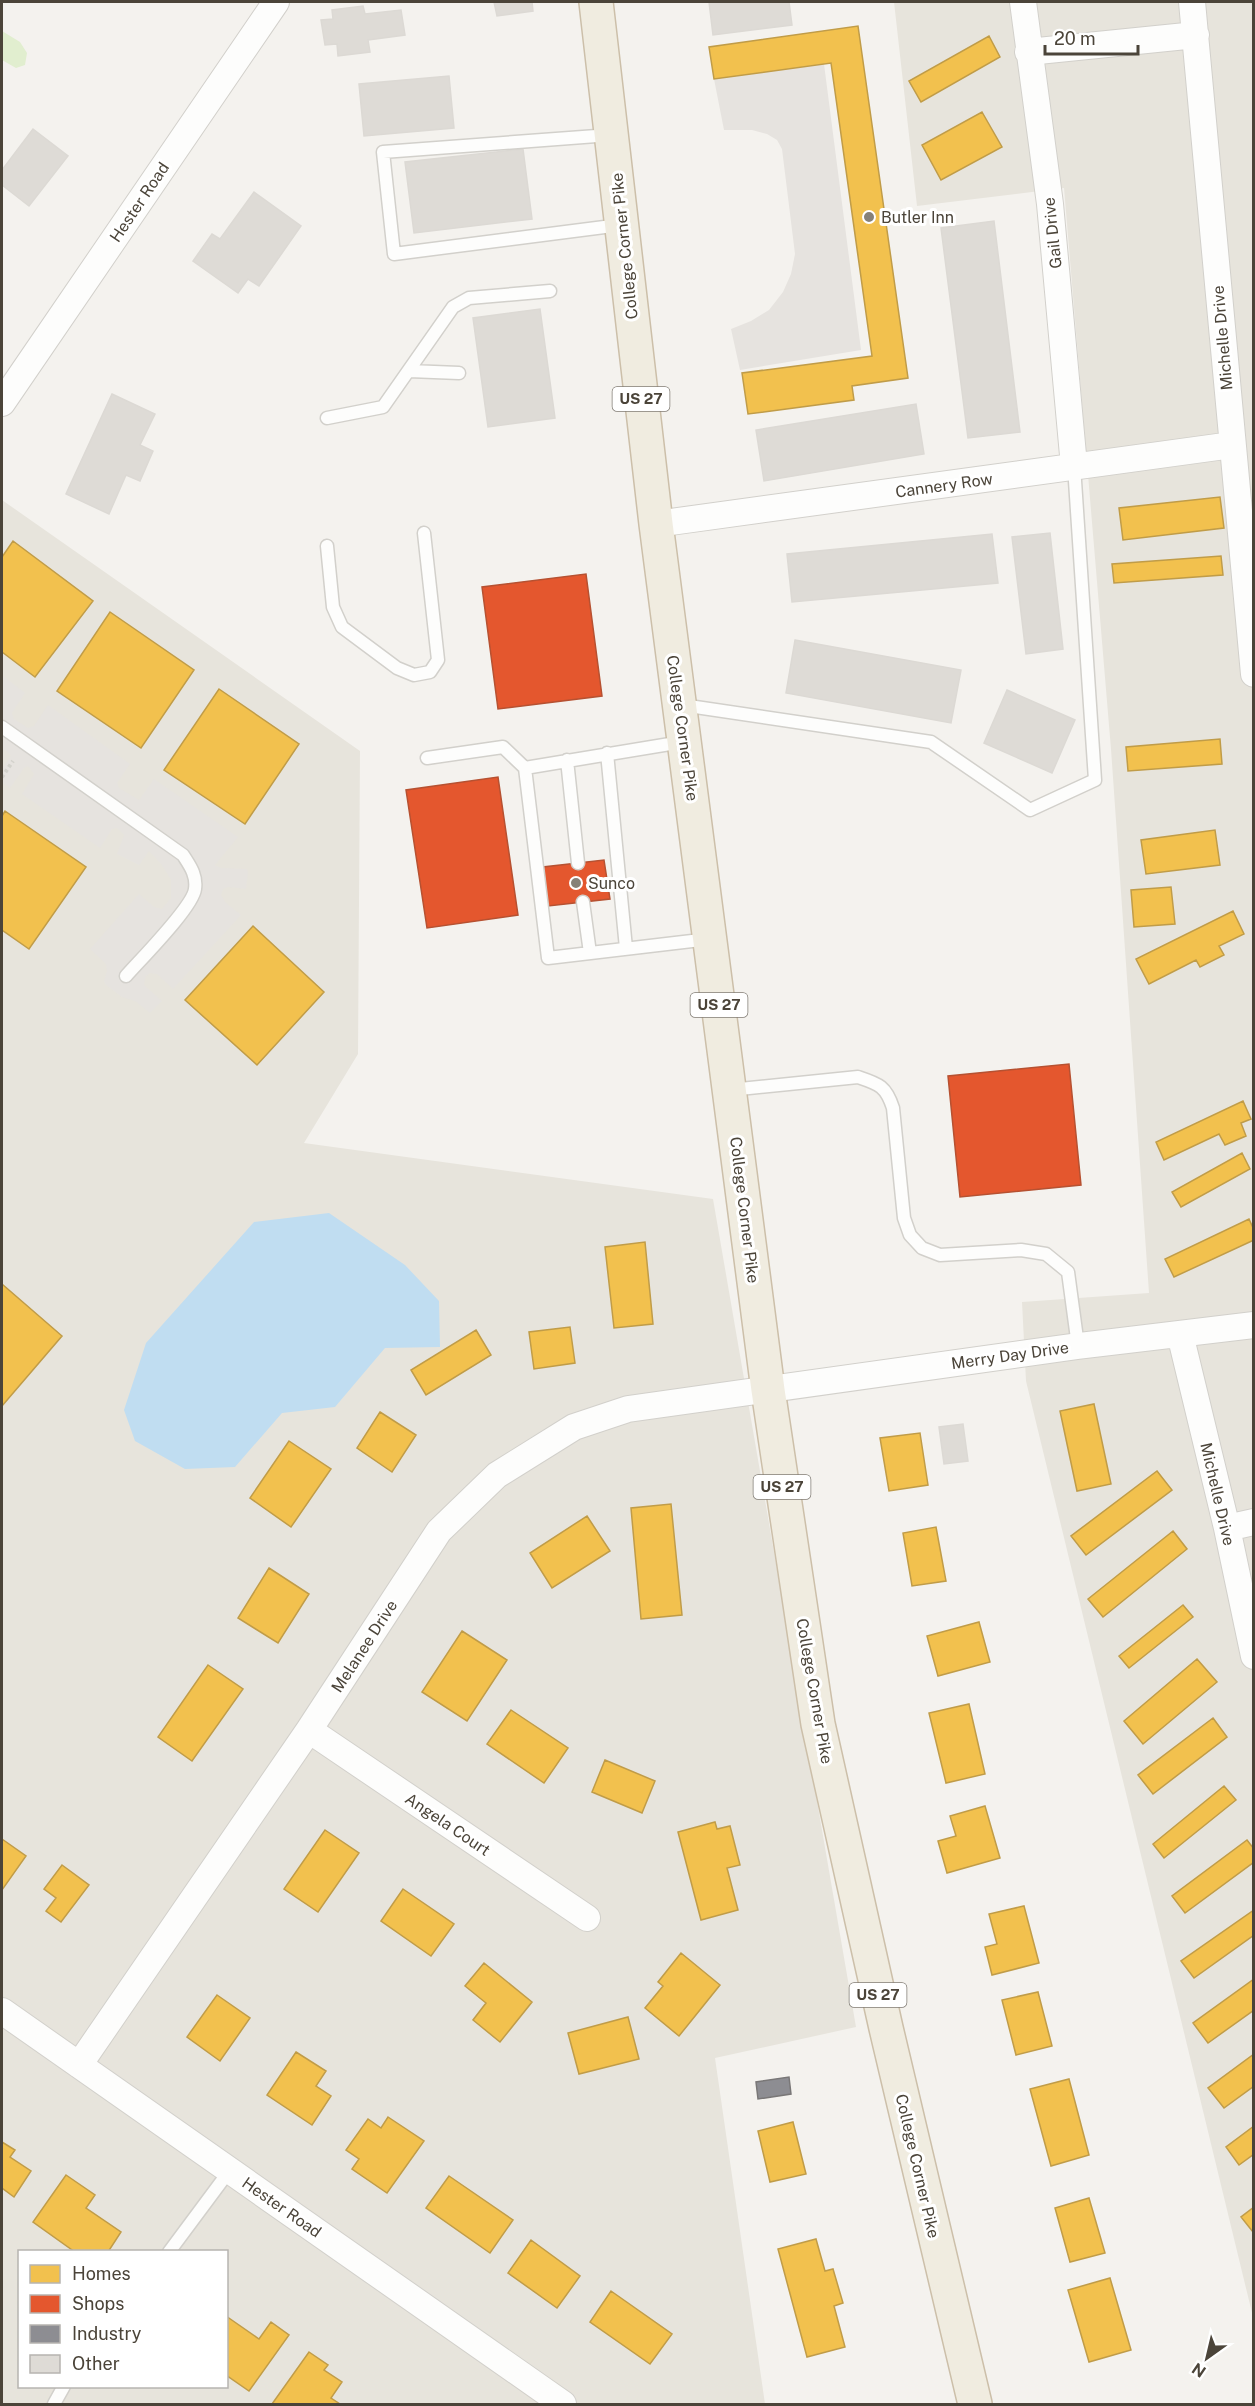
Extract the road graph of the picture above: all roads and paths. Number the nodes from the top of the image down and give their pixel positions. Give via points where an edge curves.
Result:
1 (276, 2) edge
2 (596, 2) edge
3 (1023, 2) edge
4 (1192, 2) edge
5 (1196, 35) junction
6 (1028, 52) junction
7 (611, 135) junction
8 (621, 225) junction
9 (550, 291) dead end
10 (409, 370) junction
11 (459, 373) dead end
12 (2, 403) edge
13 (327, 418) dead end
14 (1232, 445) junction
15 (1074, 466) junction
16 (656, 524) junction
17 (424, 533) dead end
18 (327, 546) dead end
19 (1254, 674) edge
20 (680, 704) junction
21 (2, 727) edge
22 (685, 742) junction
23 (607, 753) junction
24 (427, 758) dead end
25 (567, 760) junction
26 (525, 768) junction
27 (578, 863) dead end
28 (583, 902) dead end
29 (711, 939) junction
30 (626, 948) junction
31 (590, 953) junction
32 (126, 976) dead end
33 (730, 1090) junction
34 (1254, 1325) edge
35 (1180, 1334) junction
36 (1078, 1346) junction
37 (768, 1390) junction
38 (1254, 1522) edge
39 (1227, 1528) junction
40 (1254, 1656) edge
41 (309, 1730) junction
42 (588, 1918) dead end
43 (2, 2011) edge
44 (79, 2065) junction
45 (230, 2170) junction
46 (170, 2250) edge
47 (63, 2388) edge
48 (54, 2404) edge
49 (563, 2404) edge
50 (975, 2404) edge

1 - 12 street, Hester Road
2 - 7 highway, College Corner Pike / US 27
3 - 6 street, Gail Drive
4 - 5 street, Michelle Drive
5 - 6 street
5 - 14 street, Michelle Drive
6 - 15 street, Gail Drive via 1050,204
7 - 8 highway, College Corner Pike / US 27
7 - 8 lane via 383,152 394,254
8 - 16 highway, College Corner Pike / US 27
9 - 10 lane via 469,298 453,307
10 - 11 lane
10 - 13 lane via 383,407
14 - 15 street, Cannery Row
14 - 19 street, Michelle Drive
15 - 16 street, Cannery Row
15 - 20 lane via 1095,780 1030,810 931,742
16 - 20 highway, College Corner Pike / US 27
17 - 18 lane via 438,660 430,672 414,675 397,668 342,627 333,607
20 - 22 highway, College Corner Pike / US 27
21 - 32 lane via 183,855 194,871 195,890 189,904
22 - 23 lane
22 - 29 highway, College Corner Pike / US 27
23 - 25 lane
23 - 30 lane
24 - 26 lane via 503,747
25 - 26 lane
25 - 27 lane
26 - 31 lane via 548,958
28 - 31 lane
29 - 30 lane
29 - 33 highway, College Corner Pike / US 27
30 - 31 lane
33 - 36 lane via 858,1077 877,1083 888,1093 893,1108 904,1218 910,1235 922,1248 940,1255 1021,1250 1046,1254 1068,1272
33 - 37 highway, College Corner Pike / US 27
34 - 35 street, Merry Day Drive
35 - 36 street, Merry Day Drive
35 - 39 street, Michelle Drive
36 - 37 street, Merry Day Drive
37 - 41 street, Melanee Drive via 628,1409 574,1427 497,1475 440,1531
37 - 50 highway, College Corner Pike / US 27 via 818,1724
38 - 39 street
39 - 40 street, Michelle Drive
41 - 42 street, Angela Court
41 - 44 street, Melanee Drive
43 - 44 street, Hester Road
44 - 45 street, Hester Road
45 - 46 lane
45 - 49 street, Hester Road
47 - 48 lane

